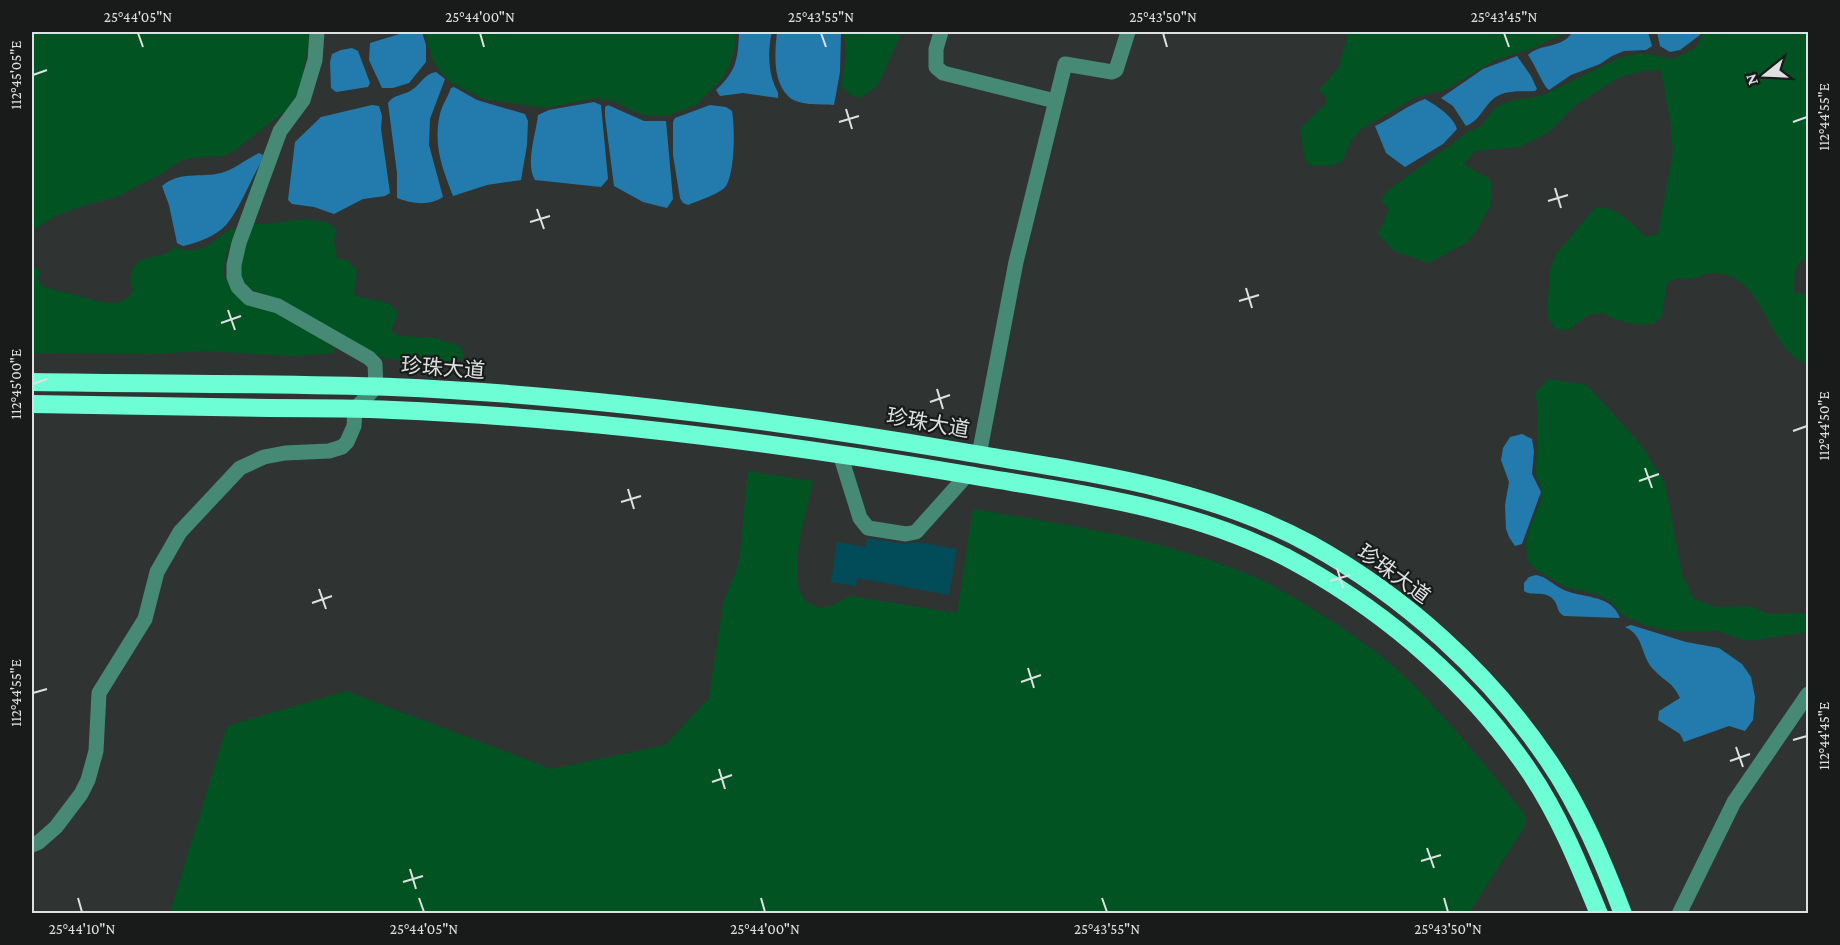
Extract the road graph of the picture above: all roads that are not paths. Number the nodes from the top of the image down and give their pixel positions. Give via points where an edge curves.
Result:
1 (317, 32) edge
2 (941, 32) edge
3 (1128, 32) edge
4 (1055, 101) junction
5 (32, 382) edge
6 (376, 387) junction
7 (32, 404) edge
8 (355, 409) junction
9 (840, 454) junction
10 (980, 455) junction
11 (967, 475) junction
12 (1809, 694) edge
13 (1809, 705) edge
14 (32, 845) edge
15 (1599, 914) edge
16 (1623, 914) edge
17 (1679, 914) edge
18 (1686, 914) edge

1 - 6 street via 315,60 303,100 280,131 239,243 234,276 249,298 278,306 369,358 375,364
2 - 4 street via 936,67 943,73
3 - 4 street via 1116,70 1065,64
4 - 10 street via 1016,262
5 - 6 highway, 珍珠大道
6 - 8 street
6 - 10 highway, 珍珠大道 via 552,398 711,414
7 - 8 highway, 珍珠大道
8 - 9 highway, 珍珠大道 via 550,420
8 - 14 street via 354,426 342,447 264,457 240,468 180,532 157,572 145,619 99,693 96,752 88,780 56,827
9 - 11 highway, 珍珠大道
9 - 11 street via 860,518 868,528 916,532
10 - 16 highway, 珍珠大道 via 1149,486 1233,510 1311,545 1400,603 1482,679 1550,761 1577,809
11 - 15 highway, 珍珠大道 via 1088,495 1193,520 1264,546 1342,589 1428,656 1501,733 1558,819
12 - 17 street via 1734,802
13 - 18 street via 1740,805

